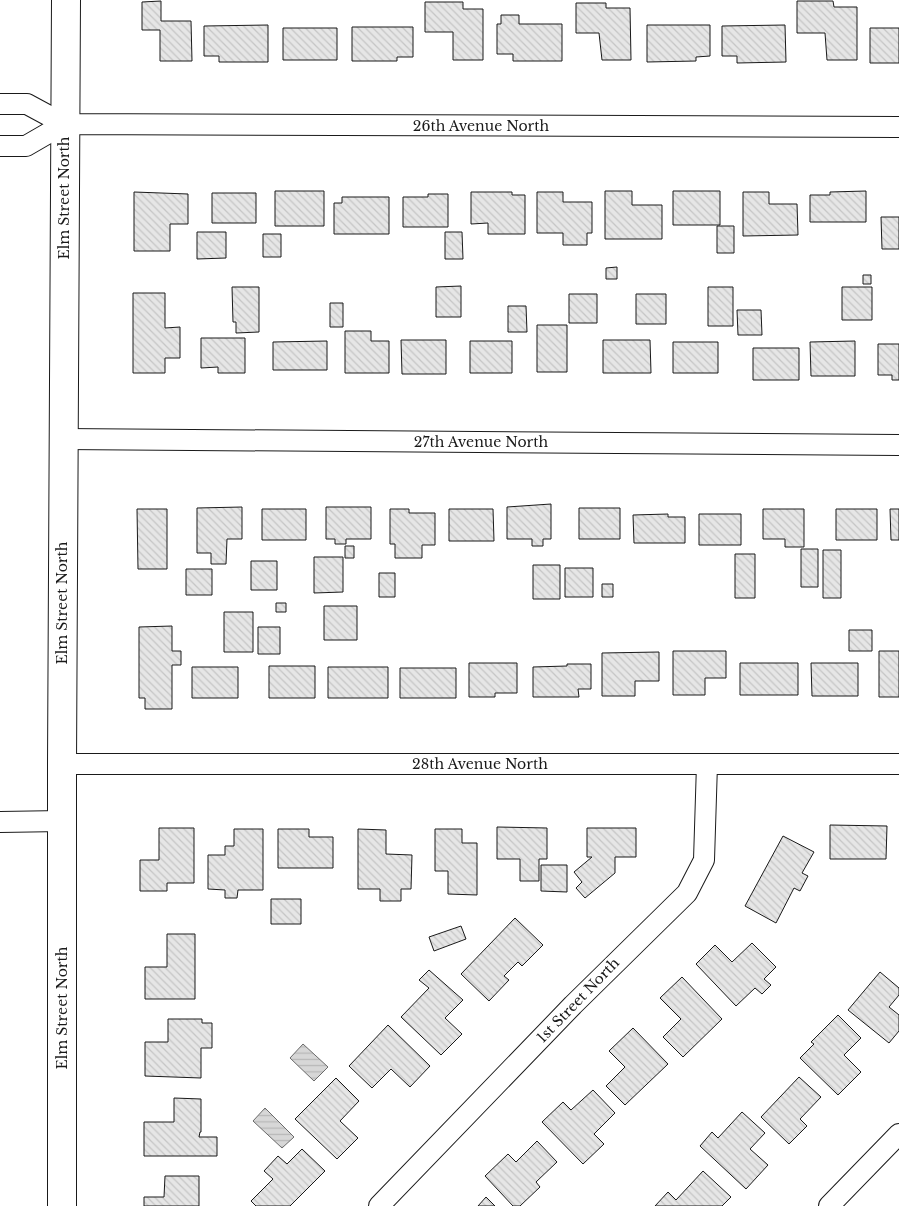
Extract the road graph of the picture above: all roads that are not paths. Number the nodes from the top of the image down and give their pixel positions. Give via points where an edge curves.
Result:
1 (66, 0) edge
2 (0, 104) edge
3 (64, 124) junction
4 (899, 128) edge
5 (0, 146) edge
6 (63, 439) junction
7 (899, 445) edge
8 (62, 764) junction
9 (707, 764) junction
10 (899, 764) edge
11 (62, 821) junction
12 (0, 822) edge
13 (899, 1134) edge
14 (62, 1206) edge
15 (378, 1206) edge
16 (829, 1206) edge

1 - 3 street, Elm Street North
2 - 3 street via 27,104
3 - 4 street, 26th Avenue North
3 - 5 street via 26,146
3 - 6 street, Elm Street North
6 - 7 street, 27th Avenue North
6 - 8 street, Elm Street North
8 - 9 street, 28th Avenue North
8 - 11 street, Elm Street North
9 - 10 street, 28th Avenue North
9 - 15 street, 1st Street North via 704,860 687,893 572,1005
11 - 12 street
11 - 14 street, Elm Street North
13 - 16 street

